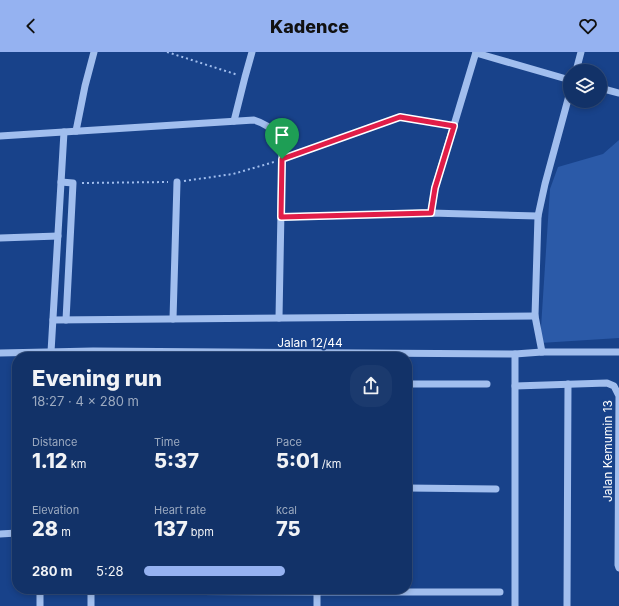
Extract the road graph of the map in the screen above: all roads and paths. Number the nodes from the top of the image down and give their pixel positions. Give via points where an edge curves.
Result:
1 (94, 52) edge
2 (167, 52) edge
3 (252, 52) edge
4 (476, 52) edge
5 (581, 52) edge
6 (578, 64) edge
7 (245, 77) junction
8 (563, 78) edge
9 (607, 90) edge
10 (619, 93) edge
11 (566, 108) edge
12 (234, 121) junction
13 (454, 126) junction
14 (76, 131) junction
15 (64, 132) junction
16 (0, 136) edge
17 (282, 159) junction
18 (61, 182) junction
19 (177, 182) dead end
20 (431, 213) junction
21 (538, 216) junction
22 (281, 217) junction
23 (58, 236) junction
24 (0, 238) edge
25 (535, 316) junction
26 (278, 318) junction
27 (173, 319) junction
28 (53, 320) junction
29 (66, 320) junction
30 (51, 352) edge
31 (542, 352) junction
32 (619, 352) edge
33 (0, 353) edge
34 (12, 353) edge
35 (412, 354) edge
36 (515, 354) junction
37 (412, 384) edge
38 (487, 384) dead end
39 (568, 384) junction
40 (515, 386) junction
41 (412, 488) edge
42 (496, 488) dead end
43 (619, 510) edge
44 (12, 533) edge
45 (0, 534) edge
46 (619, 568) edge
47 (412, 592) edge
48 (500, 592) dead end
49 (40, 594) edge
50 (91, 594) edge
51 (317, 594) edge
52 (40, 606) edge
53 (91, 606) edge
54 (317, 606) edge
55 (515, 606) edge
56 (567, 606) edge

1 - 14 street
2 - 7 path
3 - 7 street
4 - 8 street
4 - 13 street
5 - 6 street
7 - 12 street
9 - 10 street
11 - 21 street
12 - 14 street
12 - 17 street via 254,120 269,127 280,146
13 - 17 path via 400,117
13 - 20 street via 435,188
14 - 15 street
15 - 16 street
15 - 18 street
17 - 22 street
18 - 23 street
18 - 29 street via 73,183
19 - 27 street
20 - 21 street
20 - 22 street
21 - 25 street
22 - 26 street
23 - 24 street
23 - 28 street
25 - 26 street
25 - 31 street
26 - 27 street
27 - 29 street
28 - 29 street
28 - 30 street
31 - 32 street, Jalan 12/44
31 - 36 street, Jalan 12/44
33 - 34 street, Jalan 12/44
35 - 36 street, Jalan 12/44
36 - 40 street
37 - 38 street
39 - 40 street, Jalan Kemumin 13
39 - 43 street, Jalan Kemumin 13 via 607,382 614,386 619,396
39 - 56 street
40 - 55 street
41 - 42 street
43 - 46 street, Jalan Kemumin 13
44 - 45 street
47 - 48 street
49 - 52 street
50 - 53 street
51 - 54 street

